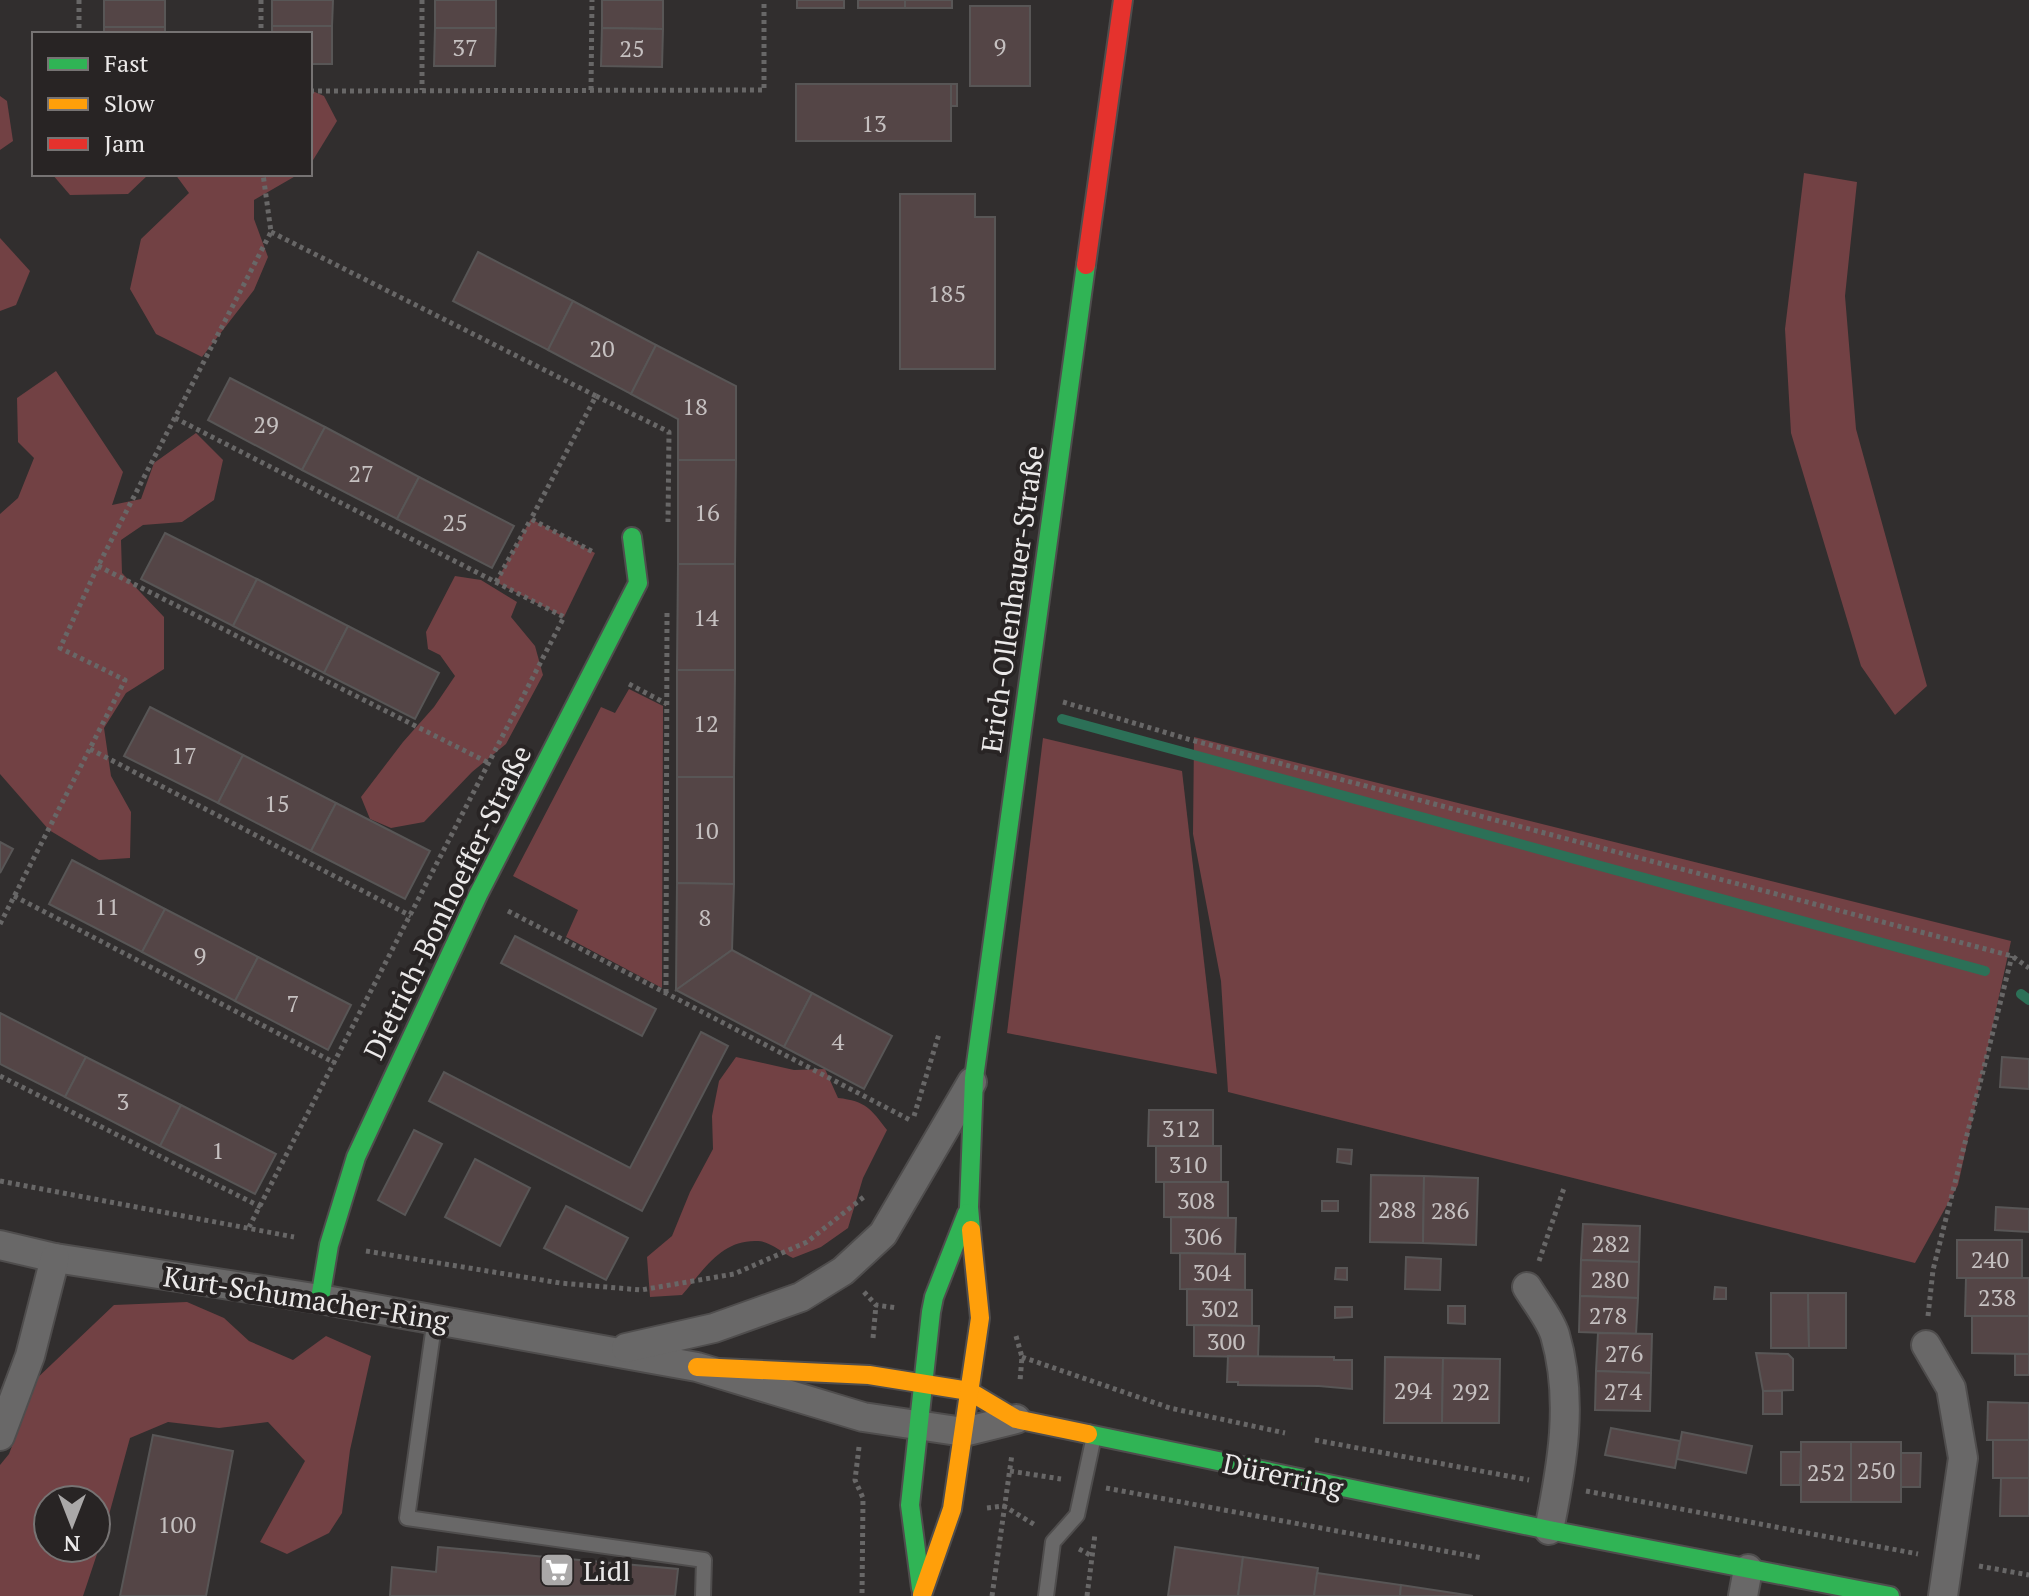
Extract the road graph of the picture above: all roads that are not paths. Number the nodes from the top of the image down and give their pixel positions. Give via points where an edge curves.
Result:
1 (1123, 0) edge
2 (632, 537) dead end
3 (974, 1078) junction
4 (969, 1207) junction
5 (0, 1245) edge
6 (55, 1258) junction
7 (1527, 1287) road end
8 (320, 1299) junction
9 (435, 1318) junction
10 (1926, 1345) road end
11 (612, 1351) junction
12 (697, 1367) junction
13 (922, 1383) junction
14 (969, 1391) junction
15 (1016, 1419) junction
16 (917, 1425) junction
17 (964, 1432) junction
18 (0, 1436) edge
19 (1094, 1436) junction
20 (1549, 1530) junction
21 (1745, 1583) edge
22 (703, 1596) edge
23 (922, 1596) edge
24 (1046, 1596) edge
25 (1890, 1596) edge
26 (1943, 1596) edge

1 - 3 street, Erich-Ollenhauer-Straße
2 - 8 street, Dietrich-Bonhoeffer-Straße via 638,583 478,895 356,1157 329,1245
3 - 4 street, Erich-Ollenhauer-Straße
3 - 11 street, Kurt-Schumacher-Ring via 883,1234 843,1271 801,1297 714,1328
4 - 13 street, Erich-Ollenhauer-Straße via 934,1297
4 - 14 street, Erich-Ollenhauer-Straße via 980,1318
5 - 6 street, Kurt-Schumacher-Ring
6 - 8 street, Kurt-Schumacher-Ring
6 - 18 street via 30,1356
7 - 20 street via 1555,1333 1566,1406
8 - 9 street, Kurt-Schumacher-Ring
9 - 11 street, Kurt-Schumacher-Ring
9 - 22 lane via 407,1518 704,1560
10 - 26 street via 1951,1388 1963,1458
11 - 12 street, Kurt-Schumacher-Ring
12 - 13 street, Kurt-Schumacher-Ring via 869,1375
12 - 16 street, Kurt-Schumacher-Ring via 863,1417
13 - 14 street, Dürerring
13 - 16 street, Erich-Ollenhauer-Straße
14 - 15 street, Dürerring
14 - 17 street, Erich-Ollenhauer-Straße
15 - 17 street, Dürerring
15 - 19 street, Dürerring
16 - 17 street, Kurt-Schumacher-Ring
16 - 23 street, Erich-Ollenhauer-Straße via 910,1505
17 - 23 street, Erich-Ollenhauer-Straße via 952,1509
19 - 20 street, Dürerring
19 - 24 lane via 1077,1515 1053,1542
20 - 21 street, Dürerring
21 - 25 street, Dürerring

